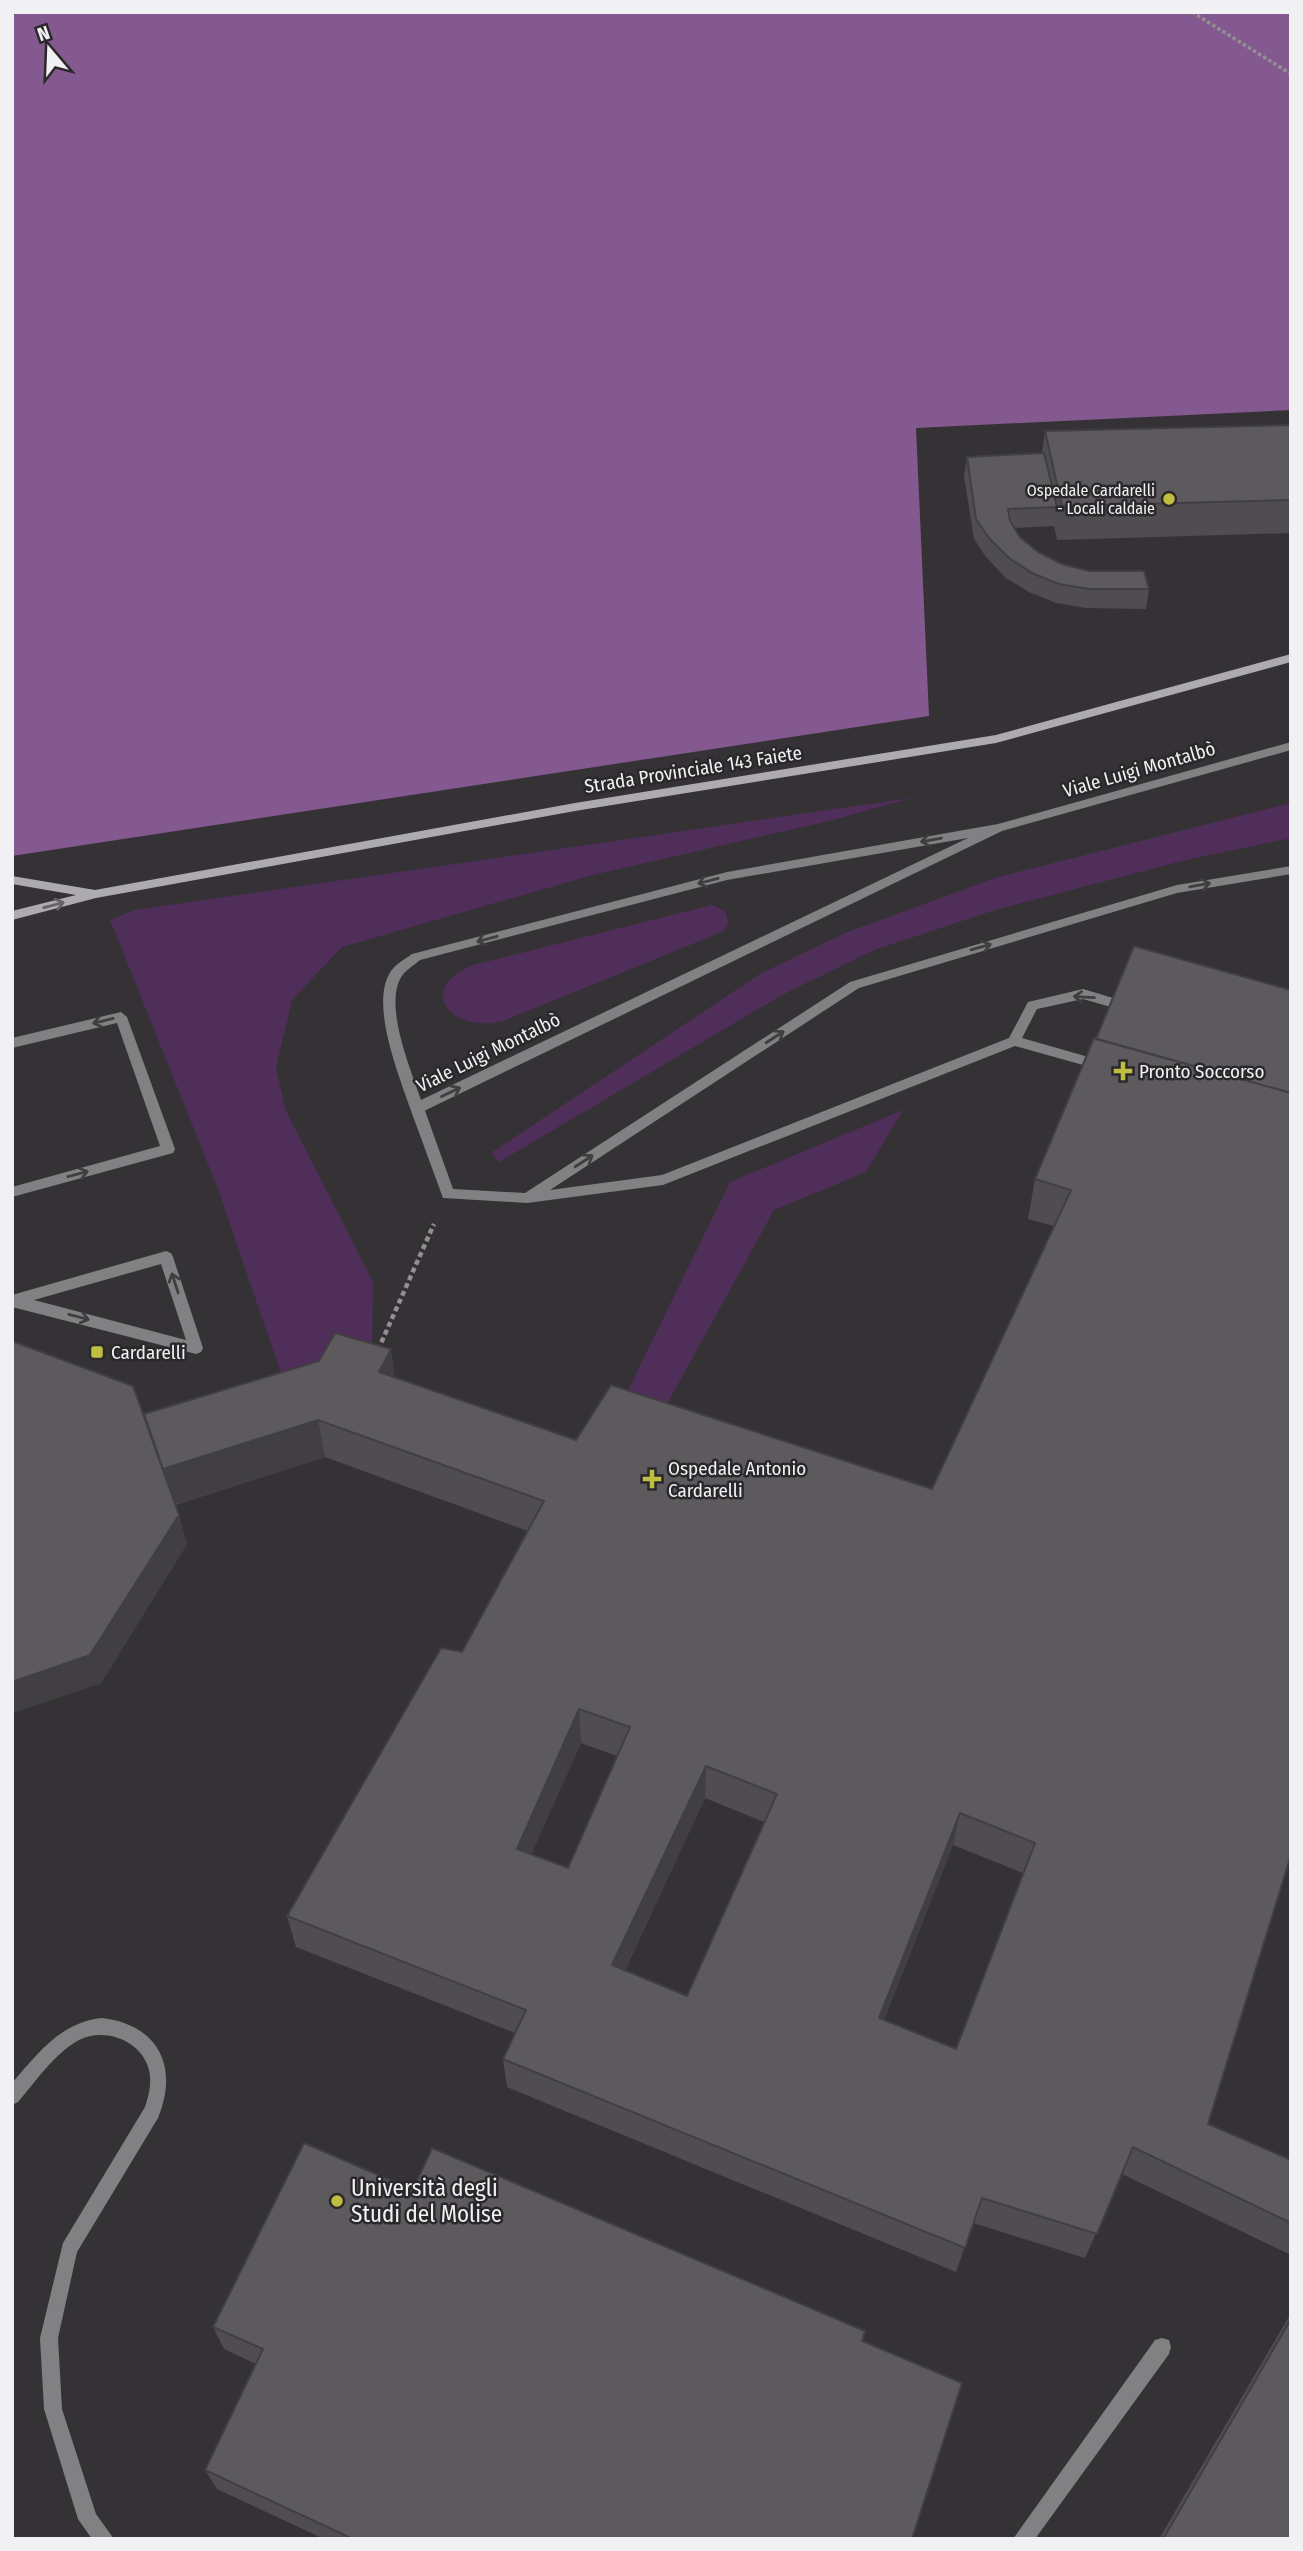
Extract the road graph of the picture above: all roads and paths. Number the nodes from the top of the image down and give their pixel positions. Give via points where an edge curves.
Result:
1 (1192, 12) edge
2 (1291, 74) edge
3 (1291, 658) edge
4 (1291, 746) edge
5 (998, 828) junction
6 (1291, 870) edge
7 (12, 880) edge
8 (96, 894) junction
9 (12, 916) edge
10 (1135, 1009) edge
11 (1013, 1041) junction
12 (12, 1043) edge
13 (1116, 1069) edge
14 (416, 1108) junction
15 (12, 1192) edge
16 (448, 1194) junction
17 (527, 1198) junction
18 (13, 1301) edge
19 (376, 1354) edge
20 (12, 2096) edge
21 (1162, 2347) dead end
22 (104, 2539) edge
23 (1023, 2539) edge

1 - 2 path
3 - 8 main road, Strada Provinciale 143 Faiete via 996,739 575,807
4 - 5 street, Viale Luigi Montalbò
14 -> 5 street, Viale Luigi Montalbò
5 -> 14 street, Viale Luigi Montalbò via 727,876 416,957 395,975 389,1002 395,1040
17 -> 6 street via 855,985 1177,889
7 - 8 main road, Strada Provinciale 143 Faiete
9 -> 8 main road, Strada Provinciale 143 Faiete
10 -> 11 street via 1083,994 1033,1005
11 - 13 street
11 - 17 street via 663,1180
15 -> 12 street via 168,1149 121,1017
14 - 16 street
16 - 17 street
16 - 19 path
18 -> 18 street via 40,1307 196,1348 166,1257
20 - 22 street via 61,2042 101,2026 139,2038 152,2053 158,2070 159,2090 152,2112 69,2249 49,2338 53,2409 88,2519
21 - 23 street

